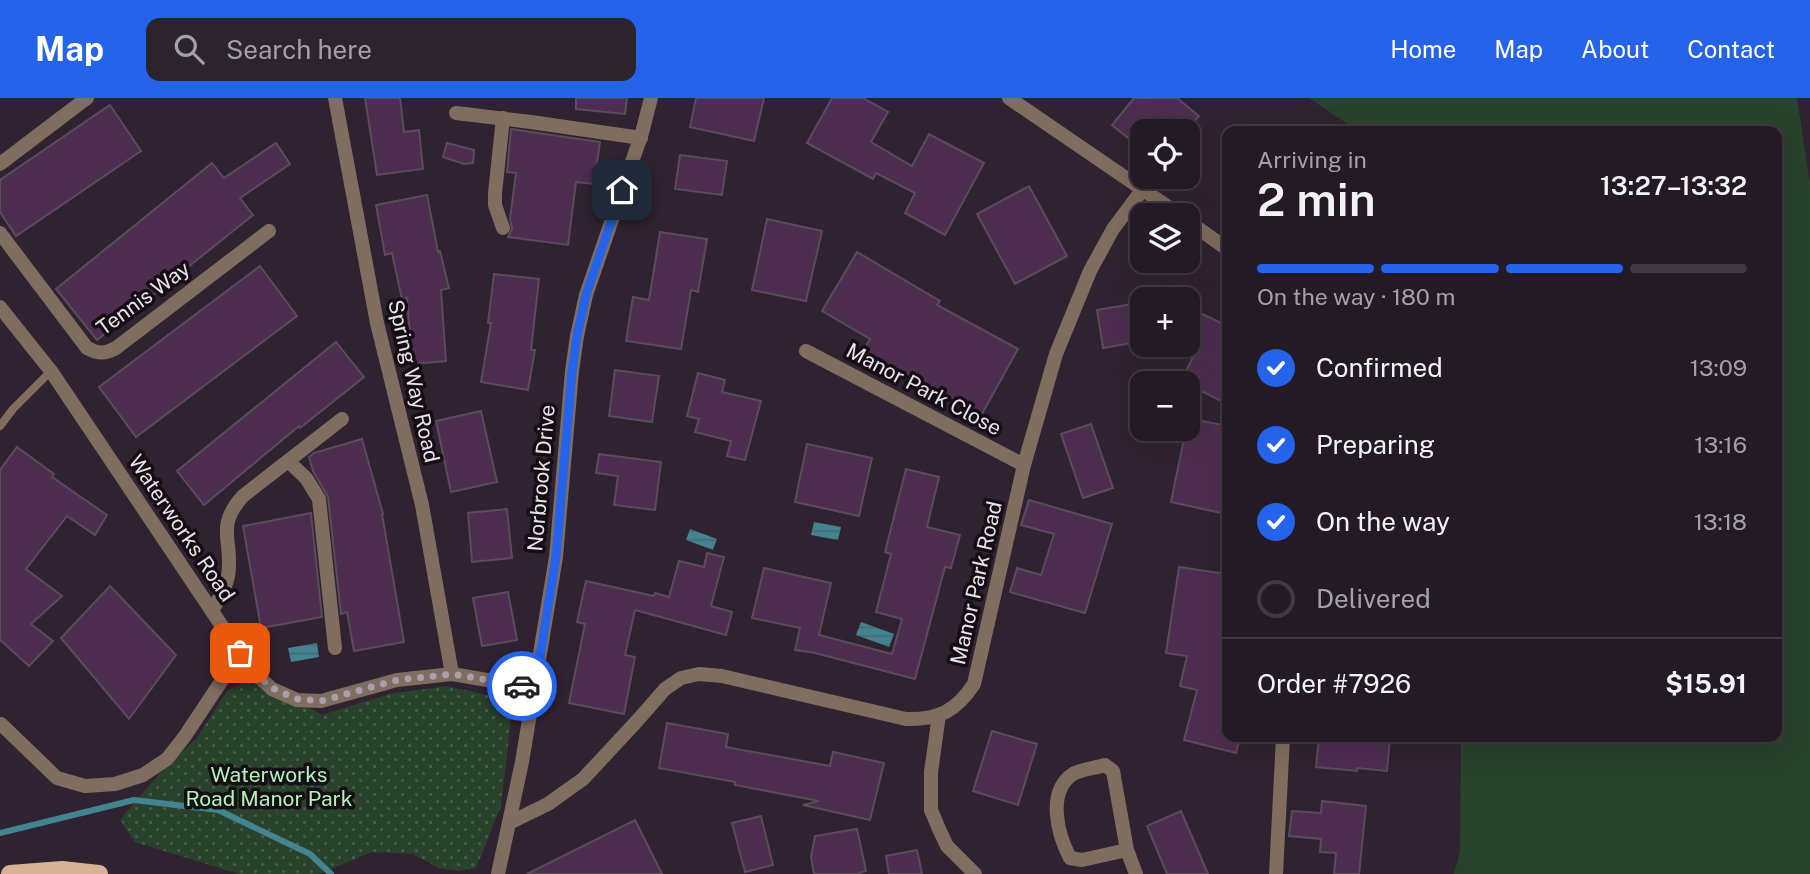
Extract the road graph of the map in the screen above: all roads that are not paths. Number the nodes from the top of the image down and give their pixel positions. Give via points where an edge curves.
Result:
1 (88, 98) edge
2 (335, 98) edge
3 (651, 98) edge
4 (1009, 98) edge
5 (456, 113) dead end
6 (503, 118) junction
7 (641, 138) junction
8 (1, 162) edge
9 (1130, 180) edge
10 (1143, 189) joint
11 (1163, 203) edge
12 (503, 228) dead end
13 (1200, 230) edge
14 (269, 231) dead end
15 (0, 233) edge
16 (1222, 245) edge
17 (0, 307) edge
18 (806, 351) dead end
19 (51, 371) junction
20 (342, 419) dead end
21 (0, 426) edge
22 (288, 461) junction
23 (1024, 465) junction
24 (212, 611) junction
25 (335, 648) dead end
26 (240, 653) junction
27 (453, 674) junction
28 (535, 688) junction
29 (939, 715) junction
30 (1, 724) edge
31 (1283, 742) edge
32 (509, 823) junction
33 (1127, 850) junction
34 (497, 872) edge
35 (10, 874) edge
36 (99, 874) edge
37 (975, 874) edge
38 (1136, 874) edge
39 (1276, 874) edge

1 - 8 street
2 - 27 street, Spring Way Road via 377,323 422,505
3 - 7 street, Norbrook Drive
4 - 9 street
5 - 6 street
6 - 7 street
6 - 12 street via 495,193
7 - 28 street, Norbrook Drive via 586,295 577,336 556,557
10 - 11 street
10 - 23 street, Manor Park Road via 1090,271 1056,354
13 - 16 street
14 - 15 street, Tennis Way via 102,354 87,348
17 - 19 street, Waterworks Road
18 - 23 street, Manor Park Close
19 - 21 lane
19 - 24 street, Waterworks Road
20 - 22 street
22 - 24 street via 233,508 227,521 228,579
22 - 25 street via 319,499
23 - 29 street, Manor Park Road via 974,684 965,698
24 - 26 street, Waterworks Road
26 - 27 street, Waterworks Road via 272,688 297,699 321,701 397,680
26 - 30 street via 167,759 143,775 115,785 85,786 57,778
27 - 28 street, Waterworks Road
28 - 32 street, Norbrook Drive
29 - 32 street, Manor Park Road via 906,719 722,676 681,678 583,779 548,804
29 - 37 street via 931,810 947,846
31 - 39 street
32 - 34 street, Norbrook Drive
33 - 33 street via 1082,860 1070,858 1063,845 1058,801 1060,787 1073,774 1105,765 1113,771
33 - 38 street
35 - 36 main road via 62,870

